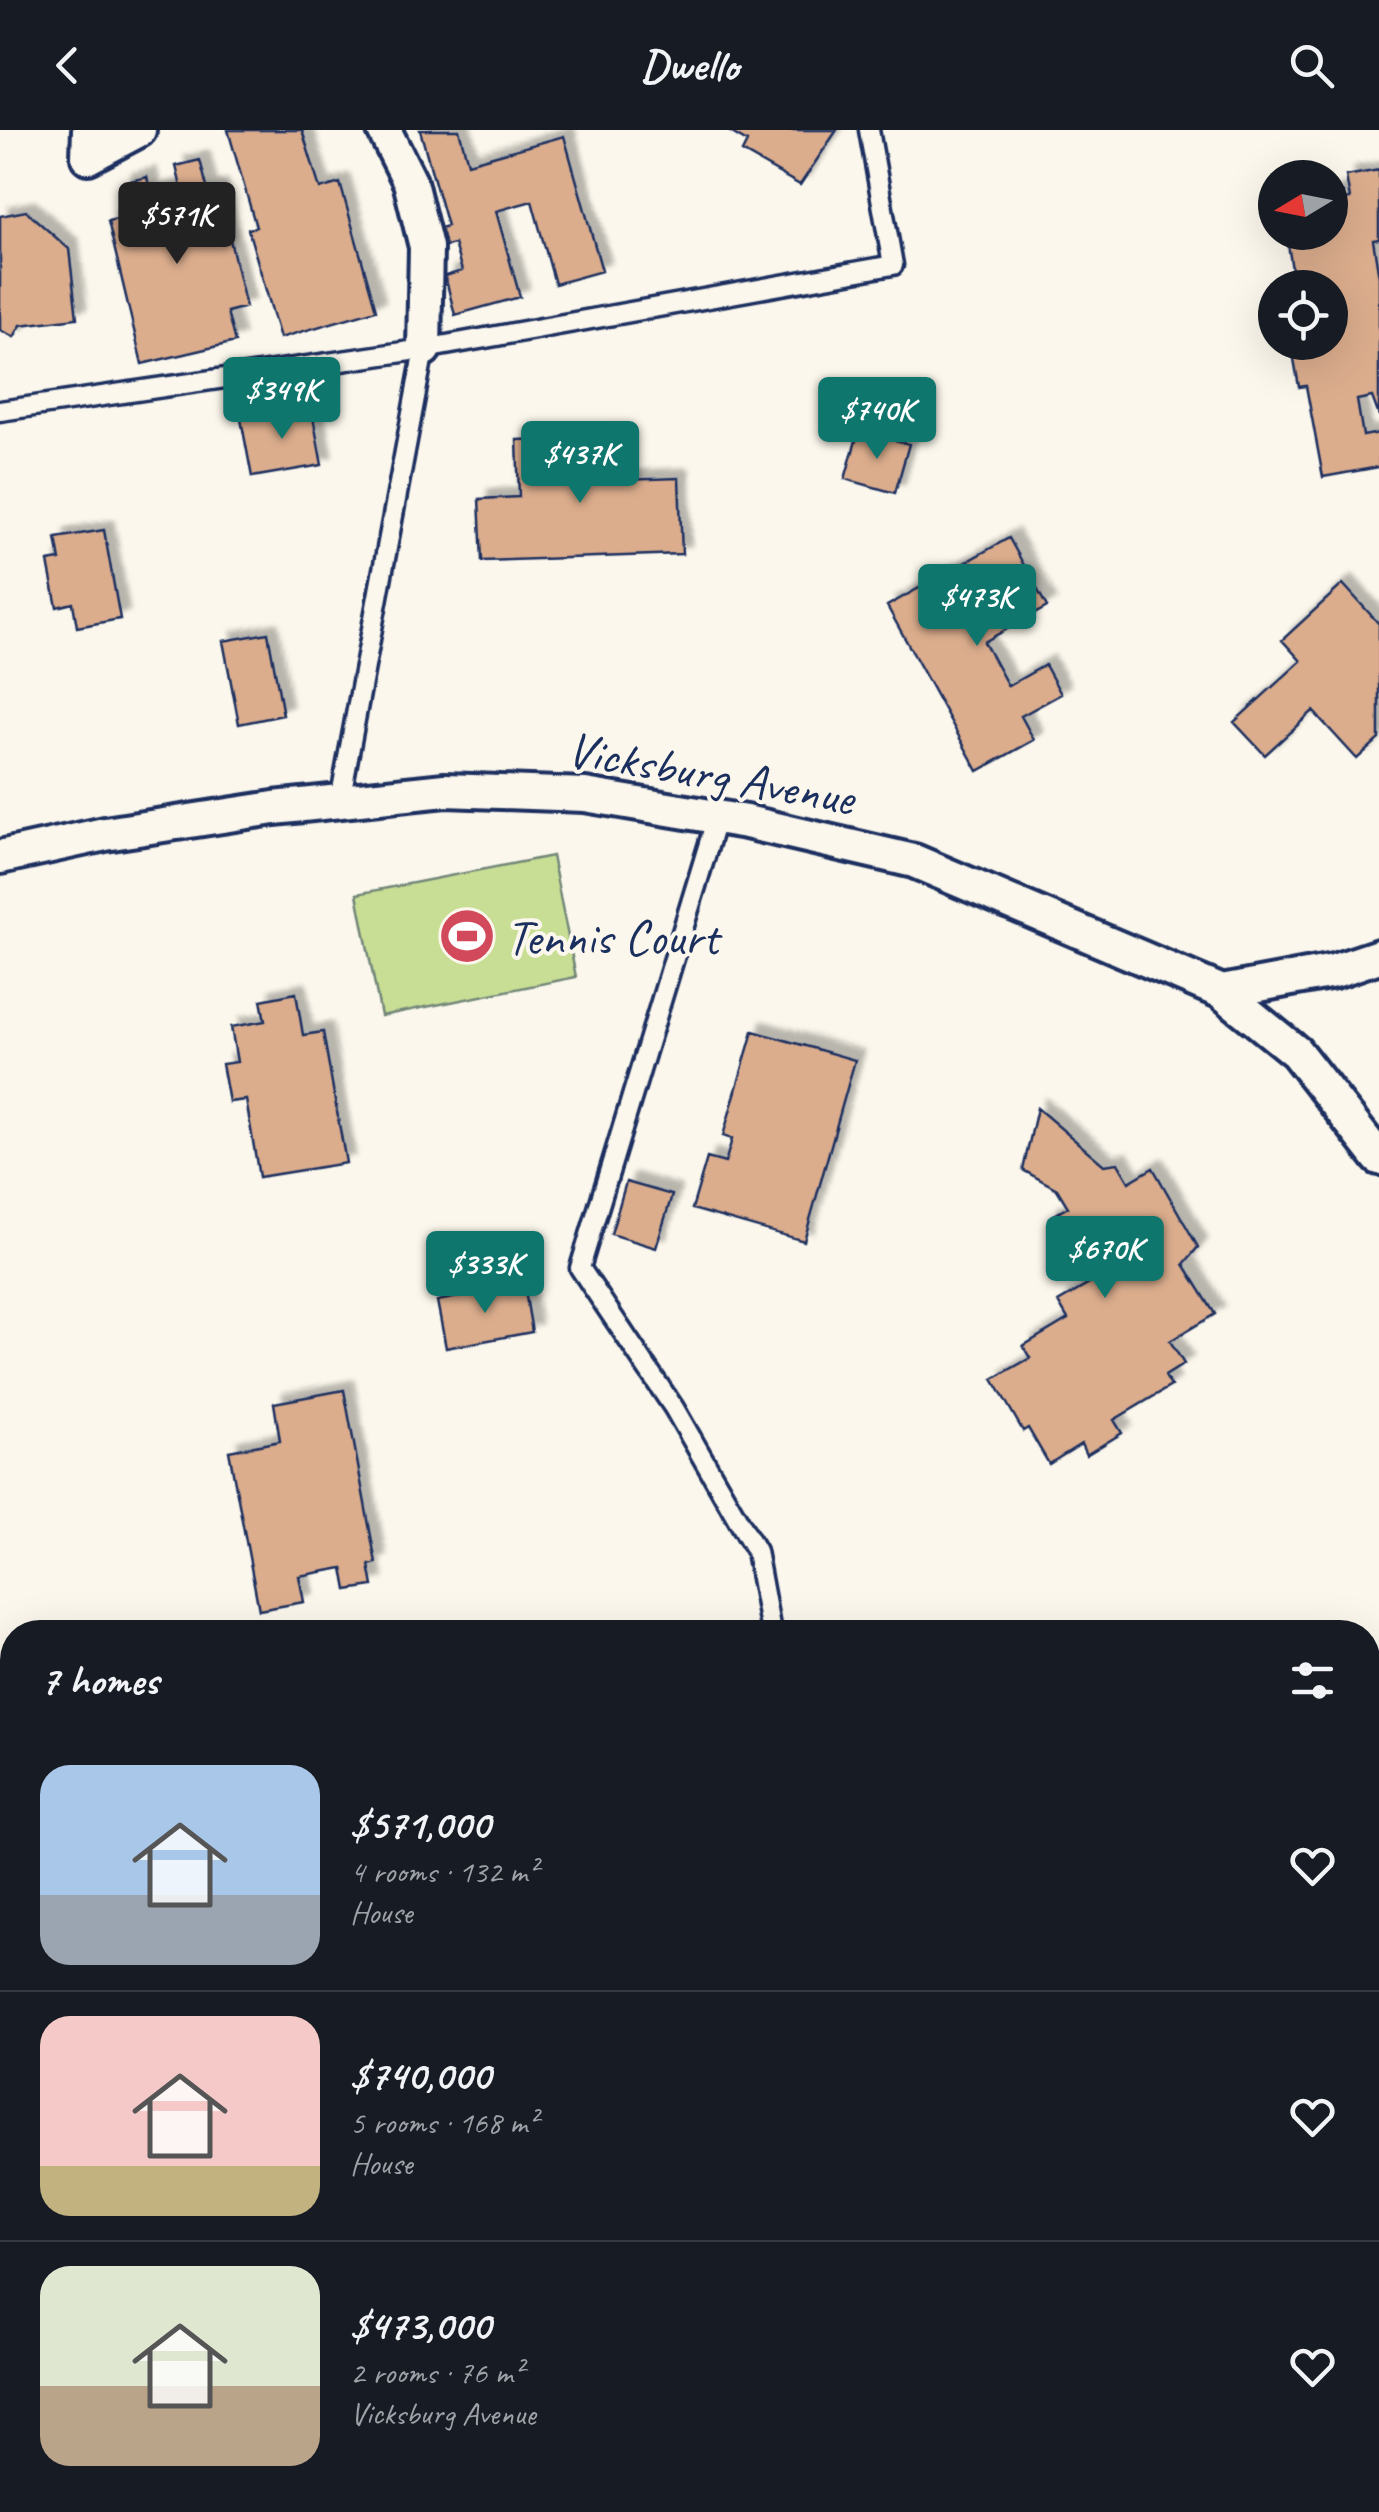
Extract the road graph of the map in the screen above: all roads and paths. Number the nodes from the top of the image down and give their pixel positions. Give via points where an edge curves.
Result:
1 (89, 130) edge
2 (140, 130) edge
3 (384, 130) edge
4 (869, 130) edge
5 (424, 348) junction
6 (0, 411) edge
7 (340, 801) junction
8 (717, 817) junction
9 (0, 857) edge
10 (1379, 956) edge
11 (1222, 992) junction
12 (1379, 1158) edge
13 (769, 1620) edge

1 - 2 street via 88,157
3 - 5 street via 410,182 426,247
4 - 5 lane via 893,265
5 - 6 lane
5 - 7 lane
7 - 8 street, Vicksburg Avenue via 444,790 585,795
7 - 9 street, Vicksburg Avenue via 105,834
8 - 11 street, Vicksburg Avenue via 914,861
8 - 13 lane via 580,1268 674,1408 756,1552
10 - 11 street via 1334,972
11 - 12 street, Vicksburg Avenue via 1296,1052

